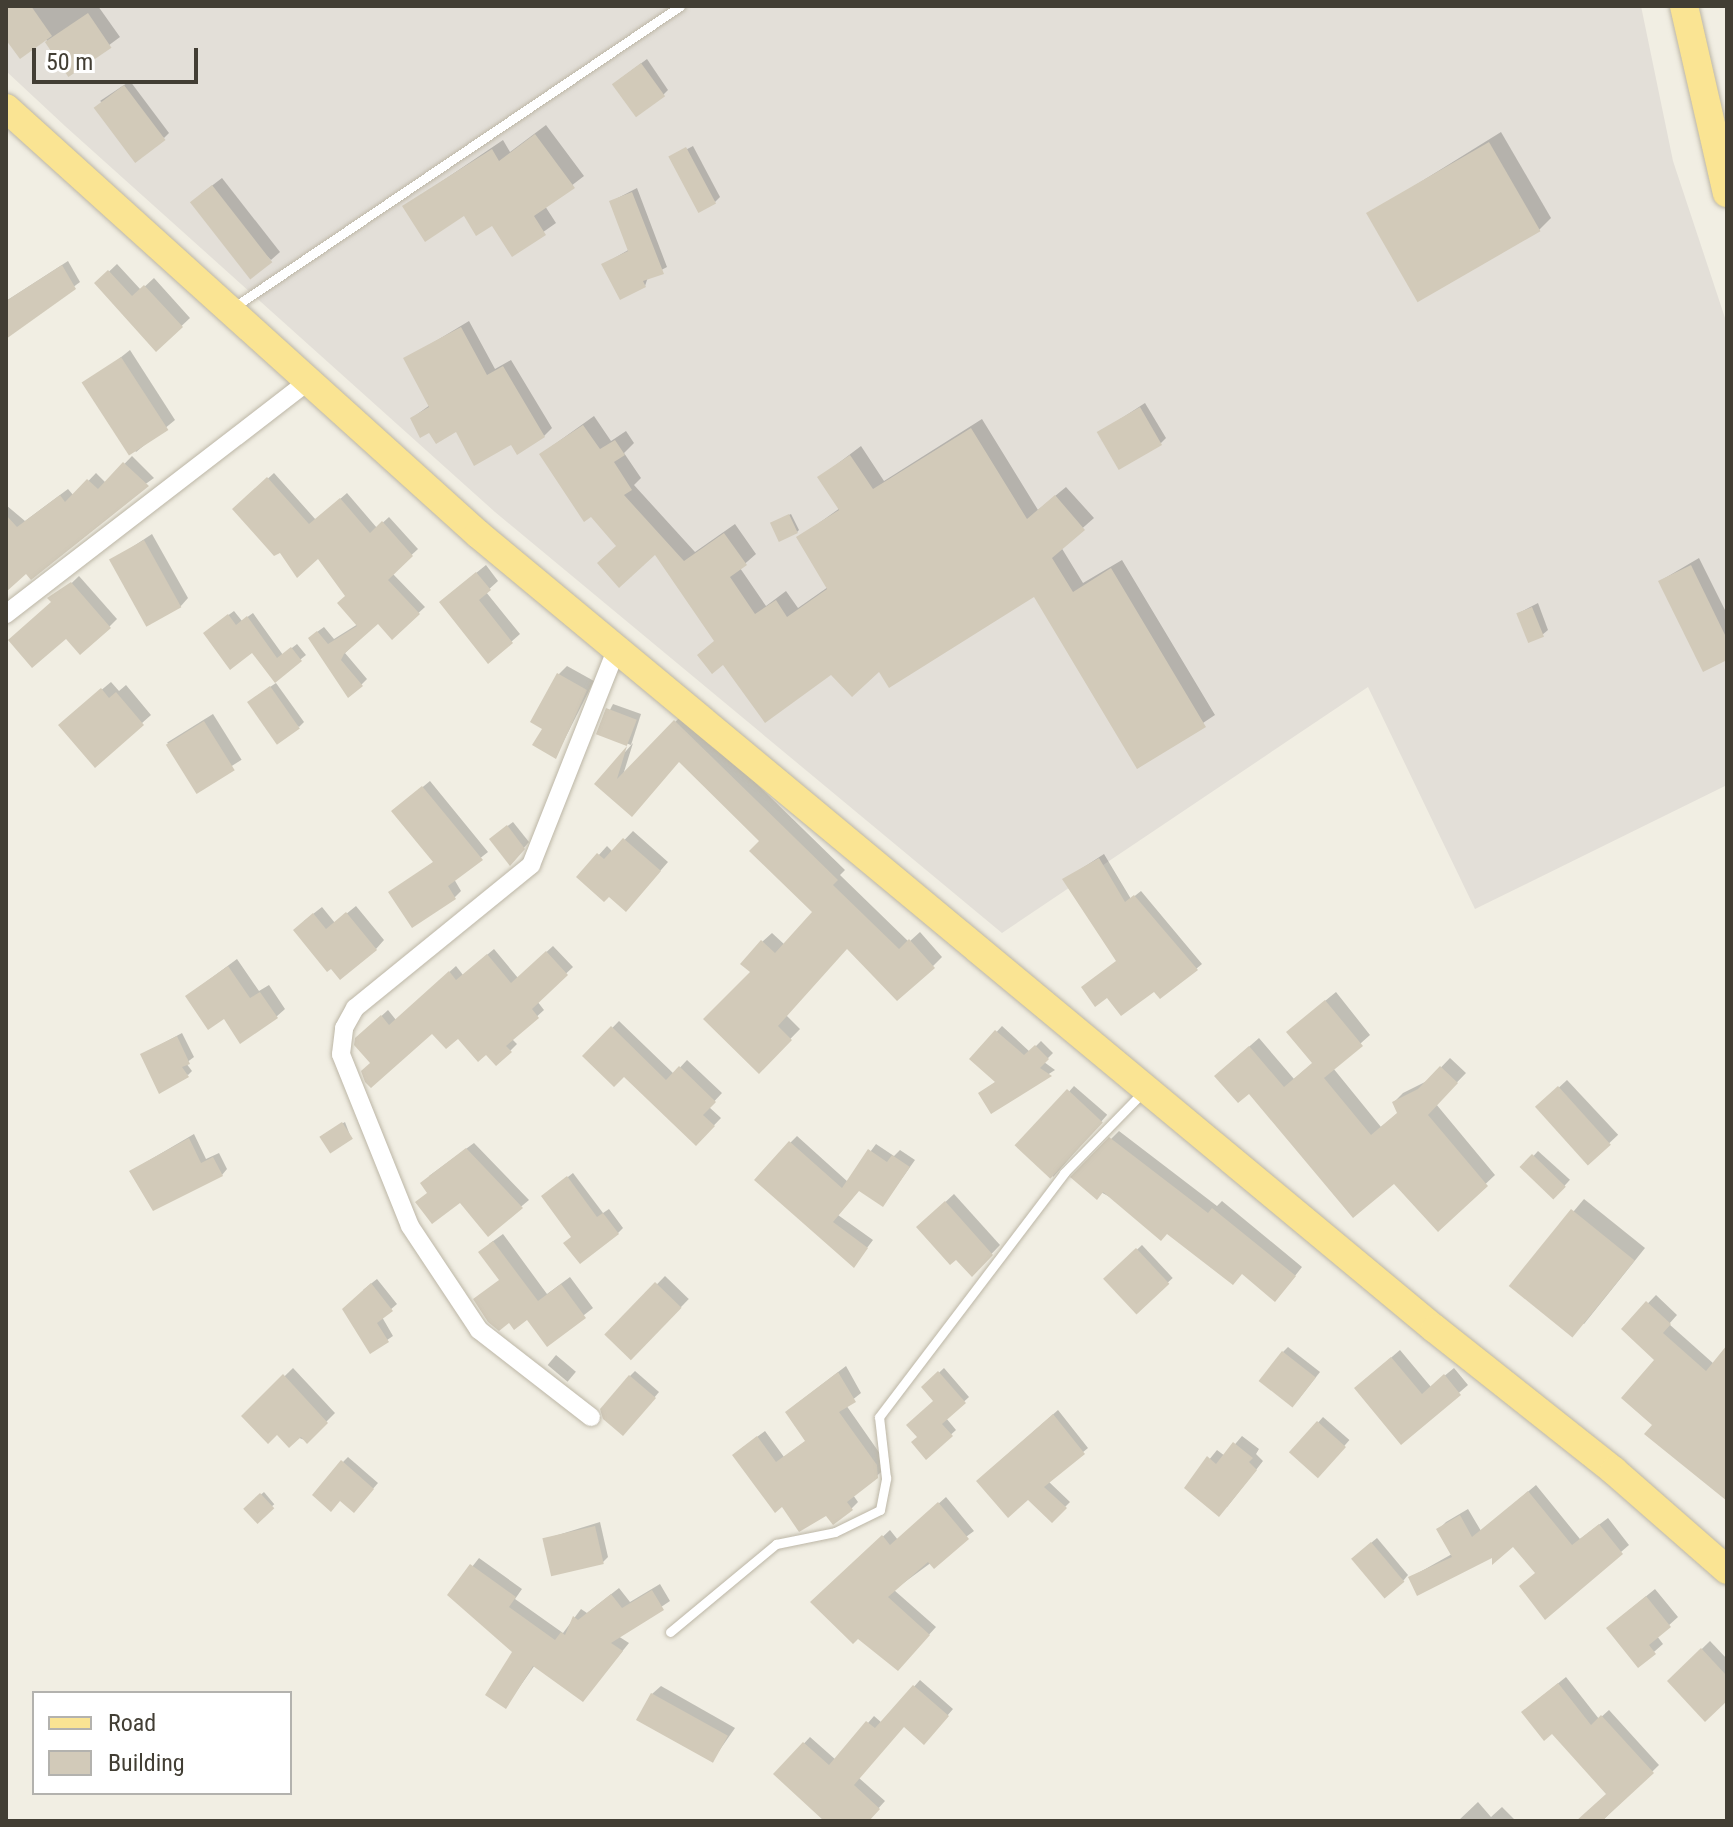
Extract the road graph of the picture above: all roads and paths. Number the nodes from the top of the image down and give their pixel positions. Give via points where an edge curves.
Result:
1 (680, 6) edge
2 (1684, 6) edge
3 (6, 108) edge
4 (1727, 193) edge
5 (231, 309) junction
6 (310, 380) junction
7 (6, 614) edge
8 (617, 648) junction
9 (1146, 1089) junction
10 (591, 1417) dead end
11 (1727, 1570) edge
12 (670, 1632) dead end

1 - 5 lane
2 - 4 main road
3 - 5 main road
5 - 6 main road
6 - 7 street
6 - 8 main road via 478,534
8 - 9 main road
8 - 10 street via 531,865 355,1008 344,1028 341,1054 410,1226 479,1330
9 - 11 main road via 1614,1471
9 - 12 lane via 1064,1173 879,1417 886,1478 880,1510 835,1532 776,1544

